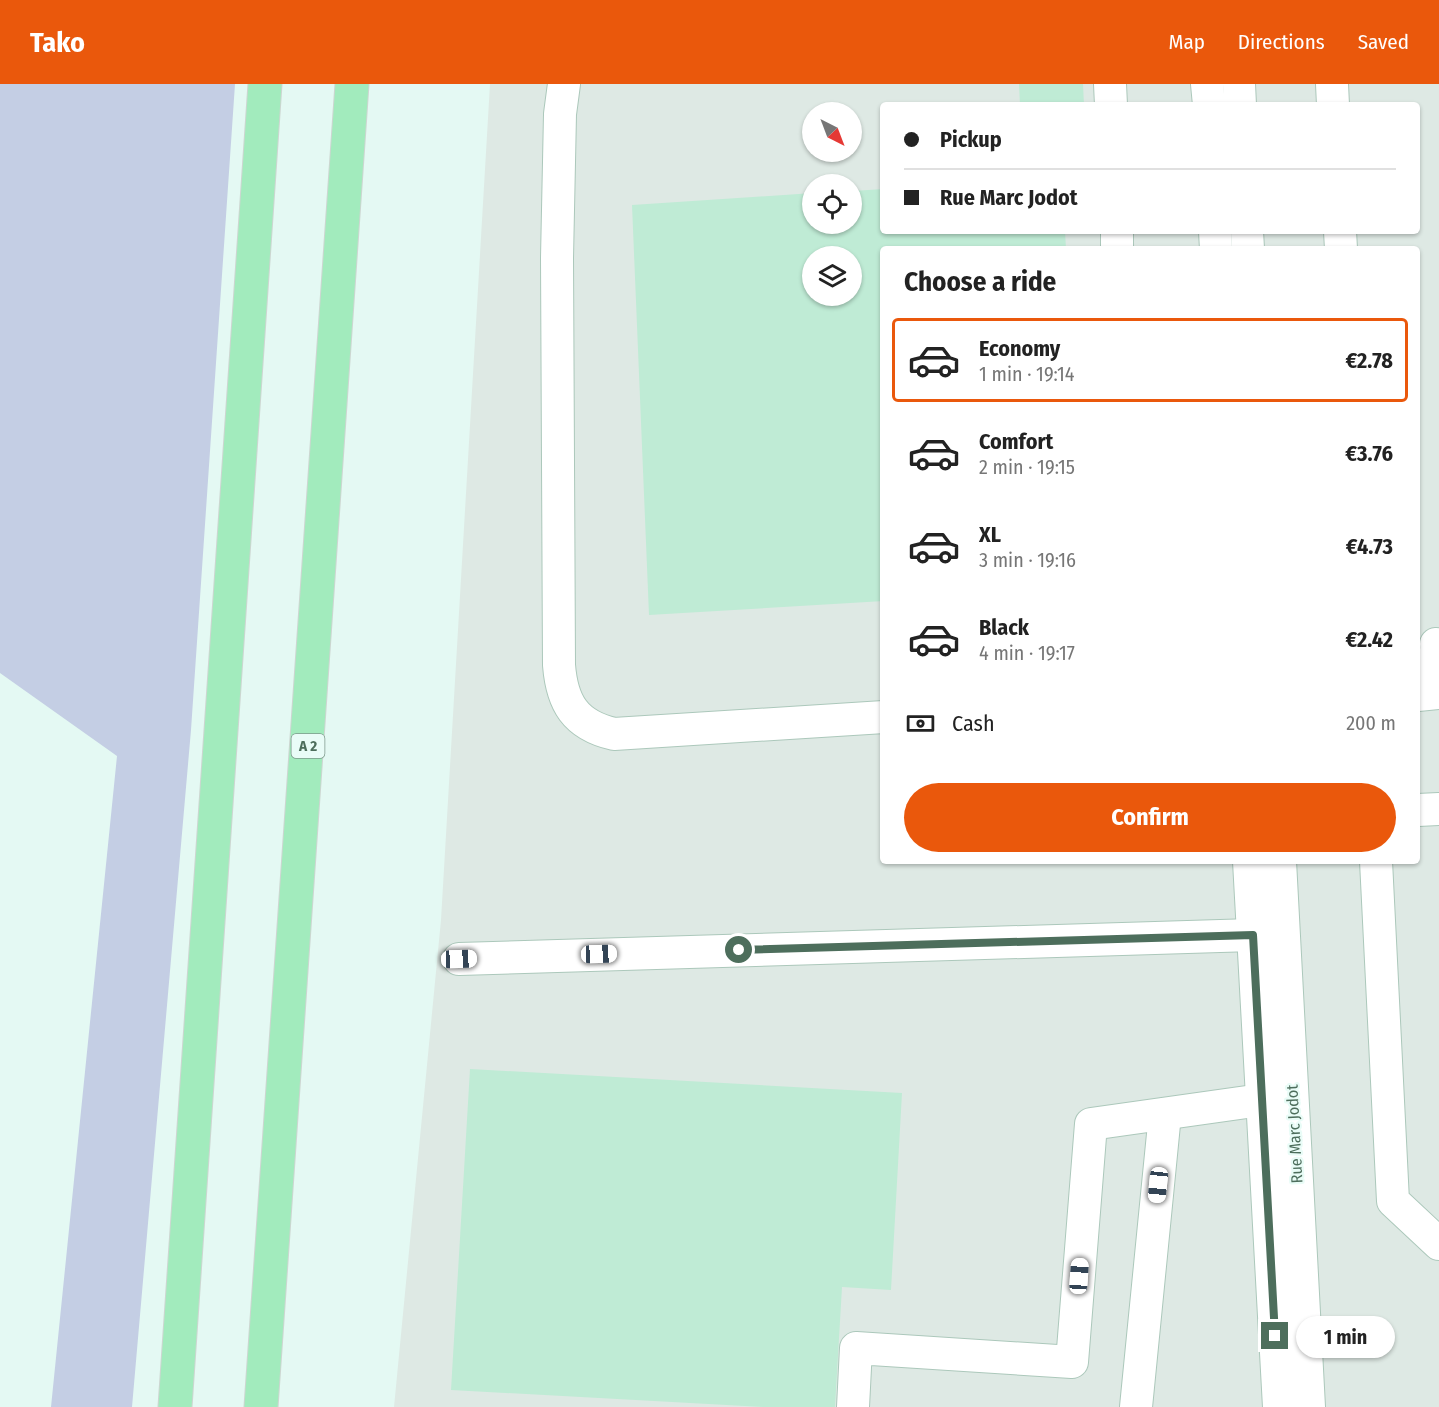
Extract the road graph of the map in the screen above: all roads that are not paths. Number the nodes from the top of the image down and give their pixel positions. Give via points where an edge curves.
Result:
1 (265, 84) edge
2 (352, 84) edge
3 (564, 84) edge
4 (1110, 84) edge
5 (1208, 84) edge
6 (1239, 84) edge
7 (1332, 84) edge
8 (1111, 102) edge
9 (1209, 102) edge
10 (1240, 102) edge
11 (1333, 102) edge
12 (1431, 645) edge
13 (1420, 671) edge
14 (1439, 693) edge
15 (1420, 695) edge
16 (880, 717) edge
17 (1439, 809) edge
18 (1420, 810) edge
19 (1249, 864) edge
20 (1280, 864) edge
21 (1376, 864) edge
22 (1253, 935) junction
23 (459, 959) dead end
24 (1262, 1100) junction
25 (1164, 1114) junction
26 (1439, 1244) edge
27 (175, 1407) edge
28 (261, 1407) edge
29 (853, 1407) edge
30 (1136, 1407) edge
31 (1279, 1407) edge
32 (1309, 1407) edge

1 - 27 highway
2 - 28 highway, A 2
3 - 16 street via 557,258 559,665 569,707 599,731 614,734
4 - 8 street
5 - 9 street
6 - 10 street
7 - 11 street
12 - 13 street via 1437,656
14 - 15 street
17 - 18 street
19 - 22 street, Rue Marc Jodot
20 - 32 street, Rue Marc Jodot
21 - 26 street via 1393,1202
22 - 23 street
22 - 24 street, Rue Marc Jodot
24 - 25 street
24 - 31 street, Rue Marc Jodot
25 - 29 street via 1091,1124 1072,1362 856,1348
25 - 30 street

